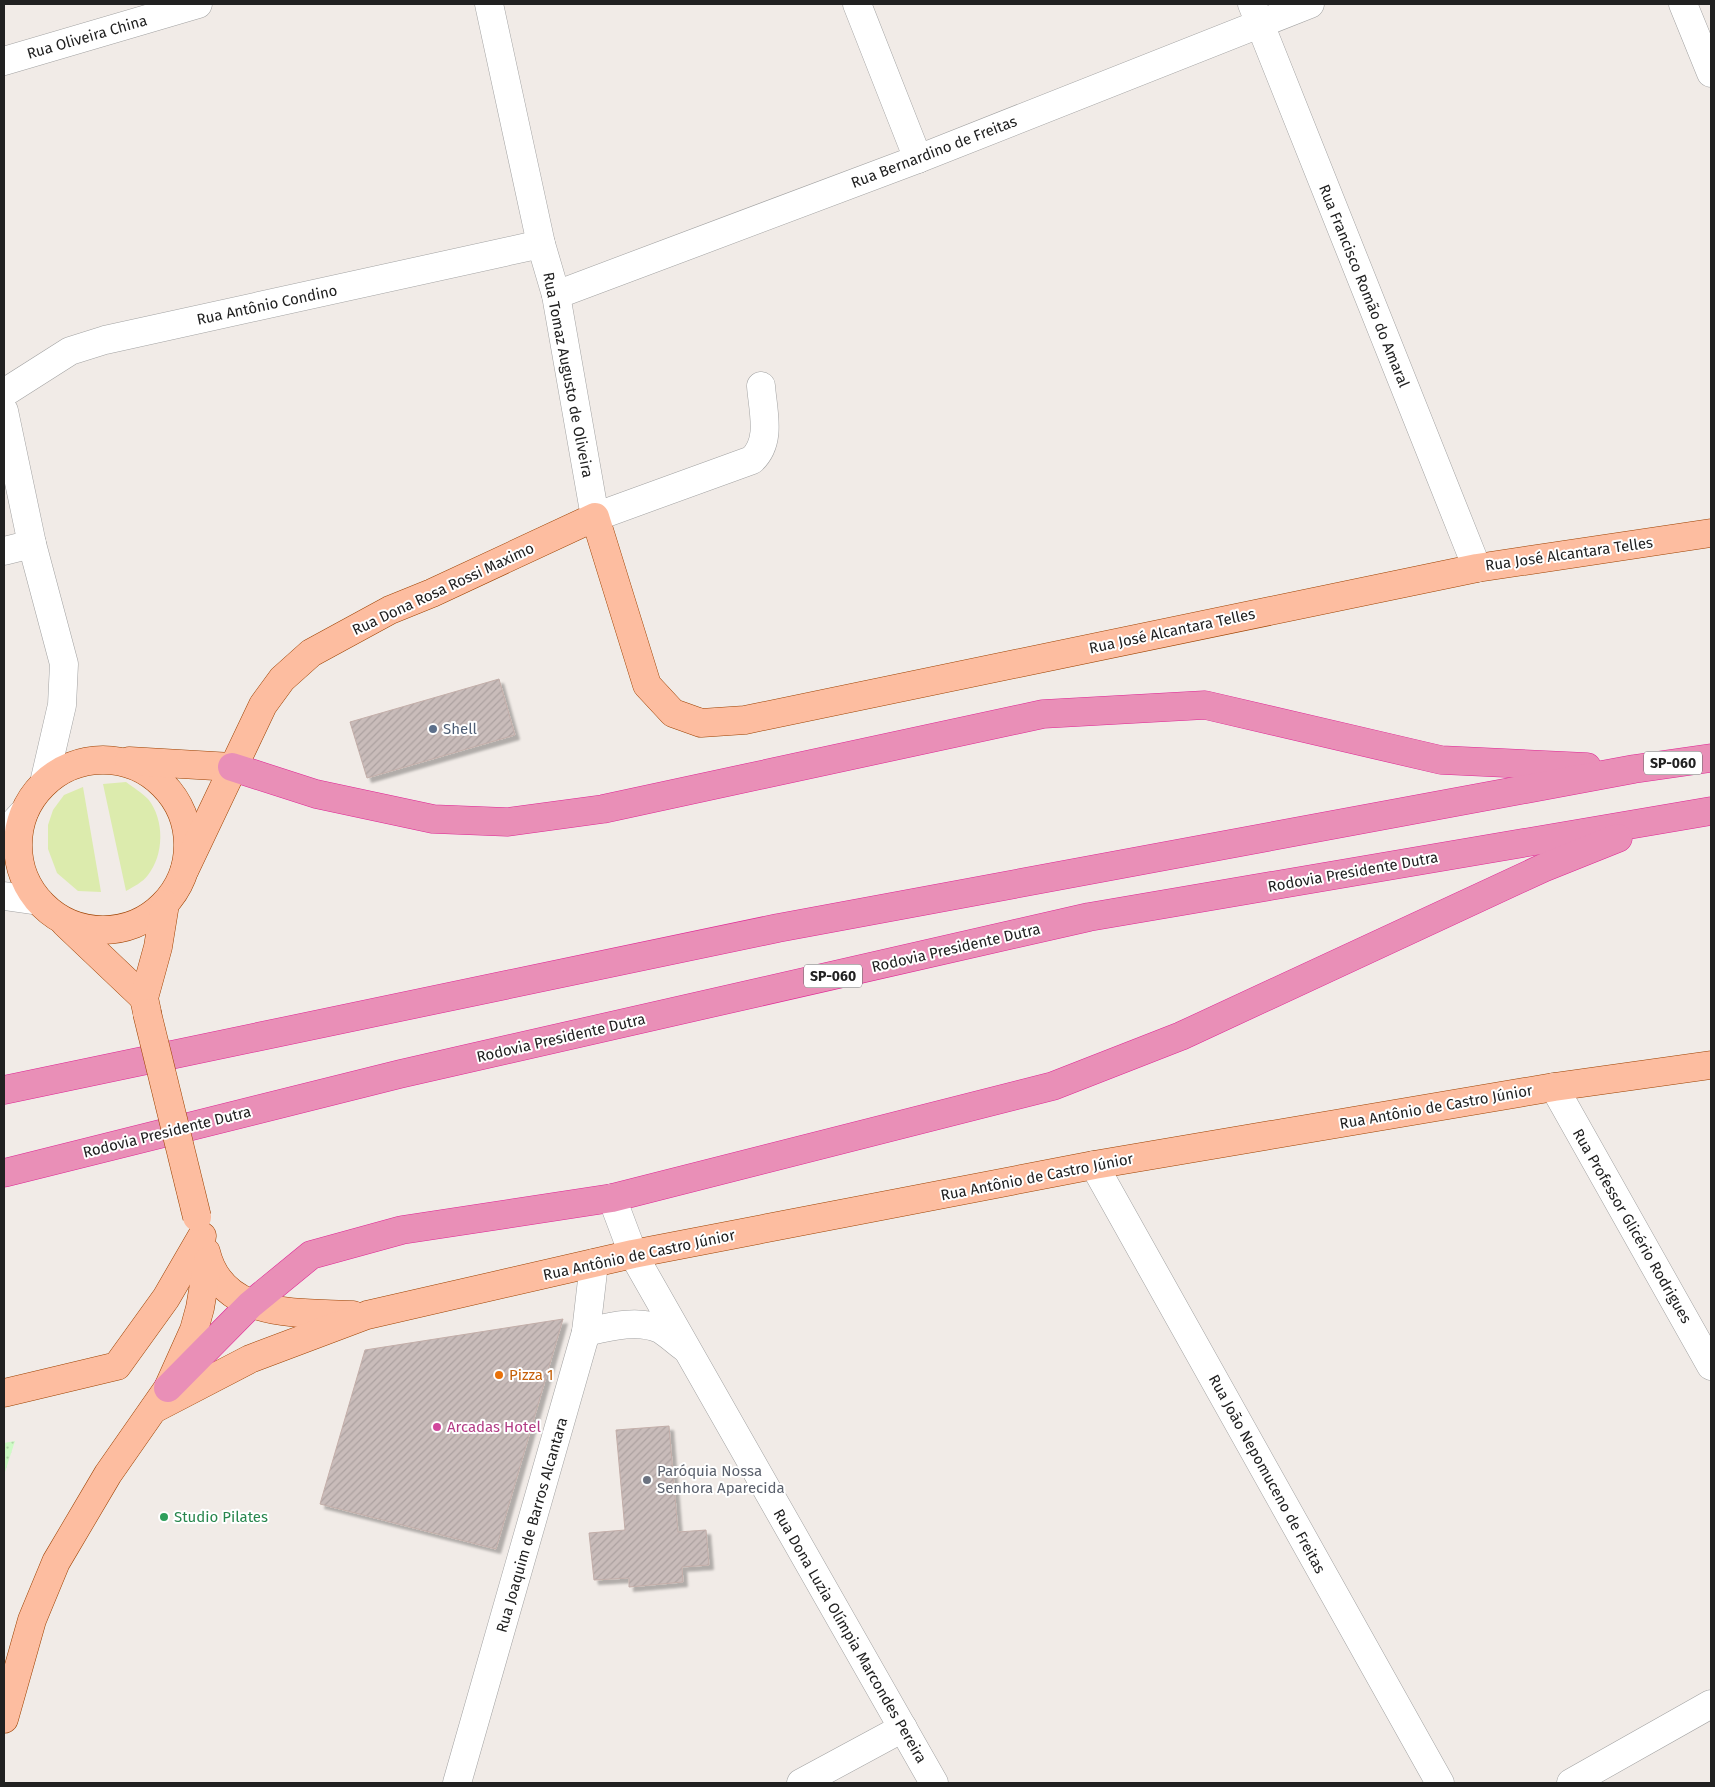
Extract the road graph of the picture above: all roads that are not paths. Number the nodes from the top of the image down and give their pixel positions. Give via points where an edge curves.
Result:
1 (198, 4) edge
2 (489, 4) edge
3 (857, 4) edge
4 (1310, 4) edge
5 (1683, 4) edge
6 (1256, 14) edge
7 (4, 61) edge
8 (1711, 74) edge
9 (918, 159) junction
10 (541, 244) junction
11 (556, 295) junction
12 (760, 386) dead end
13 (4, 394) edge
14 (4, 411) edge
15 (595, 518) junction
16 (1711, 533) edge
17 (32, 544) junction
18 (4, 551) edge
19 (1477, 568) junction
20 (647, 685) joint
21 (1711, 758) edge
22 (116, 760) junction
23 (232, 767) junction
24 (1634, 769) junction
25 (44, 783) junction
26 (1711, 811) edge
27 (24, 812) junction
28 (1671, 817) junction
29 (4, 834) edge
30 (185, 869) junction
31 (4, 896) edge
32 (39, 902) junction
33 (165, 904) junction
34 (60, 919) junction
35 (145, 1006) junction
36 (1711, 1065) edge
37 (1554, 1087) junction
38 (4, 1090) edge
39 (1094, 1165) junction
40 (4, 1173) edge
41 (612, 1198) junction
42 (202, 1238) junction
43 (633, 1254) junction
44 (594, 1263) junction
45 (250, 1305) junction
46 (367, 1315) junction
47 (586, 1332) junction
48 (688, 1350) junction
49 (1711, 1366) edge
50 (4, 1393) edge
51 (161, 1398) junction
52 (1711, 1704) edge
53 (4, 1719) edge
54 (903, 1728) junction
55 (465, 1782) edge
56 (801, 1783) edge
57 (934, 1783) edge
58 (1440, 1783) edge
59 (1571, 1783) edge

1 - 7 street, Rua Oliveira China
2 - 10 street, Rua Tomaz Augusto de Oliveira
3 - 9 street
4 - 6 street, Rua Bernardino de Freitas
5 - 8 street
6 - 9 street, Rua Bernardino de Freitas
6 - 19 street, Rua Francisco Romão do Amaral
9 - 11 street, Rua Bernardino de Freitas
10 - 11 street, Rua Tomaz Augusto de Oliveira
10 - 13 street, Rua Antônio Condino via 105,340 70,351
11 - 15 street, Rua Tomaz Augusto de Oliveira
12 - 15 street via 765,438 760,452 752,460
14 - 17 street
15 - 20 main road, Rua Tomaz Augusto de Oliveira
15 - 23 main road, Rua Dona Rosa Rossi Maximo via 390,610 311,653 282,679 262,705
16 - 19 main road, Rua José Alcantara Telles
17 - 18 street
17 - 25 street via 64,664 62,705
19 - 20 main road, Rua José Alcantara Telles via 744,720 701,723 673,713
21 - 24 highway, SP-060
22 - 23 main road
22 - 25 main road via 90,760 65,768
22 - 30 main road via 144,770 167,788 182,812 189,841
23 - 24 highway via 316,794 433,819 508,822 603,810 1043,714 1205,705 1441,760
23 - 30 main road, Rua Dona Rosa Rossi Maximo
24 - 38 highway, SP-060 via 778,928
25 - 27 main road
26 - 28 highway, Rodovia Presidente Dutra / SP-060
27 - 29 street
27 - 32 main road via 19,826 17,852 24,879
28 - 40 highway, Rodovia Presidente Dutra / SP-060 via 1090,918 400,1074
28 - 41 highway via 1543,868 1180,1036 1054,1086
30 - 33 main road
31 - 32 street
32 - 34 main road
33 - 34 main road via 142,921 115,930 87,929
33 - 35 main road
34 - 35 main road
35 - 42 main road, bridge
36 - 37 main road, Rua Antônio de Castro Júnior
37 - 39 main road, Rua Antônio de Castro Júnior
37 - 49 street, Rua Professor Glicério Rodrigues
39 - 43 main road, Rua Antônio de Castro Júnior
39 - 58 street, Rua João Nepomuceno de Freitas
41 - 43 street, Rua Dona Luzia Olímpia Marcondes Pereira
41 - 45 highway via 402,1230 311,1255
42 - 45 main road via 223,1285
42 - 50 main road via 166,1298 117,1366
42 - 51 main road via 200,1308 194,1330
43 - 44 main road, Rua Antônio de Castro Júnior
43 - 48 street, Rua Dona Luzia Olímpia Marcondes Pereira
44 - 46 main road, Rua Antônio de Castro Júnior
44 - 47 street, Rua Joaquim de Barros Alcantara
45 - 46 main road via 274,1311
45 - 51 highway
46 - 51 main road via 250,1359
47 - 48 street via 634,1325 659,1329
47 - 55 street, Rua Joaquim de Barros Alcantara
48 - 54 street, Rua Dona Luzia Olímpia Marcondes Pereira
51 - 53 main road via 108,1474 56,1562 32,1620
52 - 59 street
54 - 56 street
54 - 57 street, Rua Dona Luzia Olímpia Marcondes Pereira

